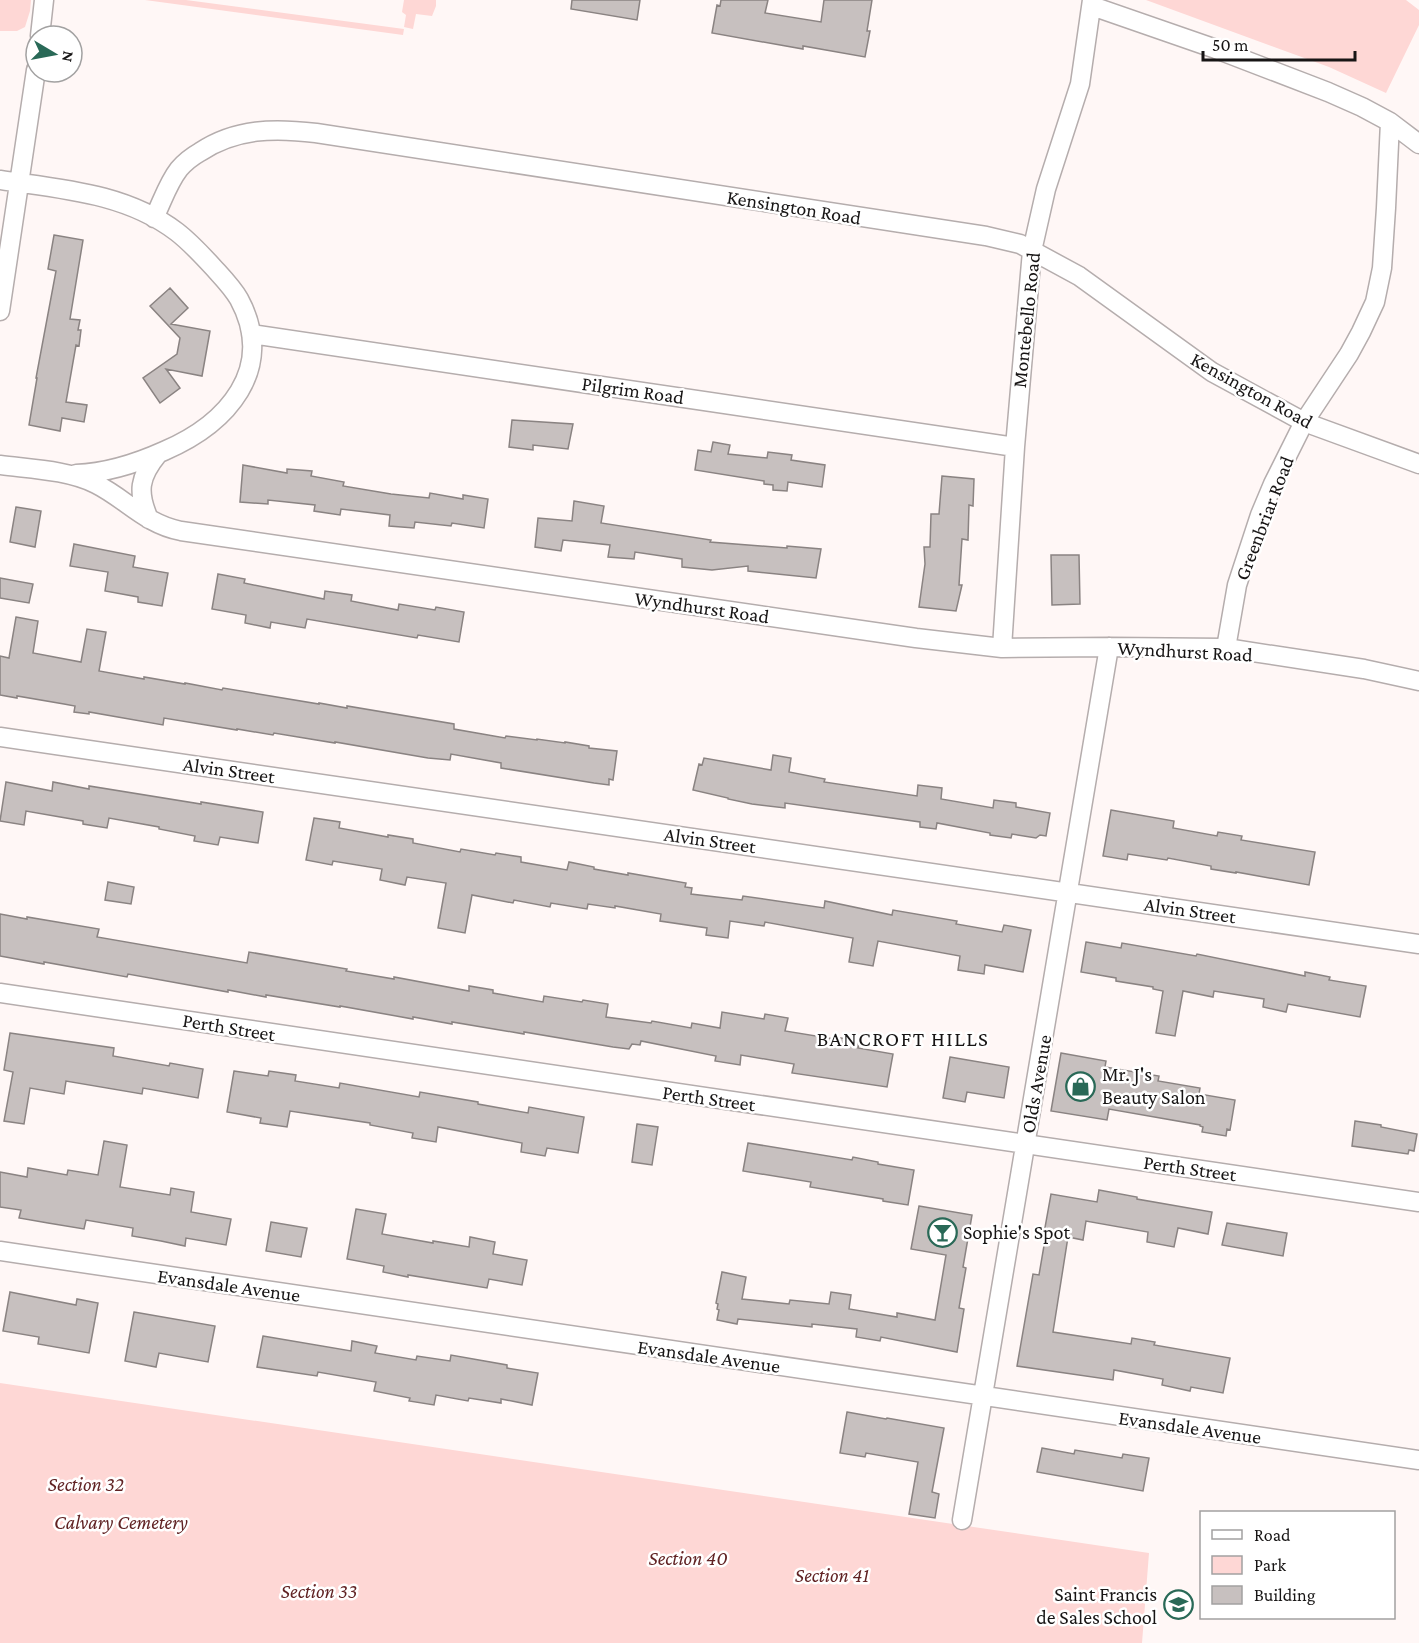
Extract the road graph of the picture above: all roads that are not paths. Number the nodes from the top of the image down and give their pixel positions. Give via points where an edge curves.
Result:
1 (44, 0) edge
2 (1092, 3) edge
3 (41, 24) edge
4 (34, 84) edge
5 (1390, 122) junction
6 (1419, 144) edge
7 (0, 180) edge
8 (19, 183) junction
9 (154, 218) junction
10 (1032, 251) junction
11 (0, 311) edge
12 (251, 334) junction
13 (1304, 422) junction
14 (1015, 447) junction
15 (158, 454) junction
16 (1419, 464) edge
17 (0, 465) edge
18 (68, 474) junction
19 (149, 519) junction
20 (1109, 647) junction
21 (1002, 648) junction
22 (1226, 648) junction
23 (1419, 681) edge
24 (0, 737) edge
25 (1068, 892) junction
26 (1419, 944) edge
27 (0, 993) edge
28 (1026, 1144) junction
29 (1419, 1202) edge
30 (0, 1251) edge
31 (983, 1396) junction
32 (1419, 1460) edge
33 (962, 1520) dead end

1 - 3 street
2 - 5 street via 1328,92
2 - 10 street, Montebello Road via 1080,84 1046,189
4 - 8 street
5 - 6 street
5 - 13 street, Greenbriar Road via 1382,268 1375,302 1349,354
7 - 8 street
8 - 9 street via 102,196
8 - 11 street
9 - 10 street, Kensington Road via 172,179 191,157 236,135 281,130 986,236 1020,243
9 - 12 street via 191,244 226,281 246,313
10 - 13 street, Kensington Road via 1079,276 1212,372
10 - 14 street, Montebello Road
12 - 14 street, Pilgrim Road
12 - 15 street via 251,357 241,392 203,431
13 - 16 street, Kensington Road
13 - 22 street, Greenbriar Road via 1260,515 1237,585
14 - 21 street, Montebello Road
15 - 18 street via 112,470
15 - 19 street via 142,477 141,499
17 - 18 street, Wyndhurst Road
18 - 19 street, Wyndhurst Road via 109,491
19 - 21 street, Wyndhurst Road via 166,528 190,532
20 - 21 street, Wyndhurst Road
20 - 22 street, Wyndhurst Road
20 - 25 street, Olds Avenue
22 - 23 street, Wyndhurst Road
24 - 25 street, Alvin Street
25 - 26 street, Alvin Street
25 - 28 street, Olds Avenue
27 - 28 street, Perth Street
28 - 29 street, Perth Street
28 - 31 street, Olds Avenue
30 - 31 street, Evansdale Avenue
31 - 32 street, Evansdale Avenue
31 - 33 street, Olds Avenue

